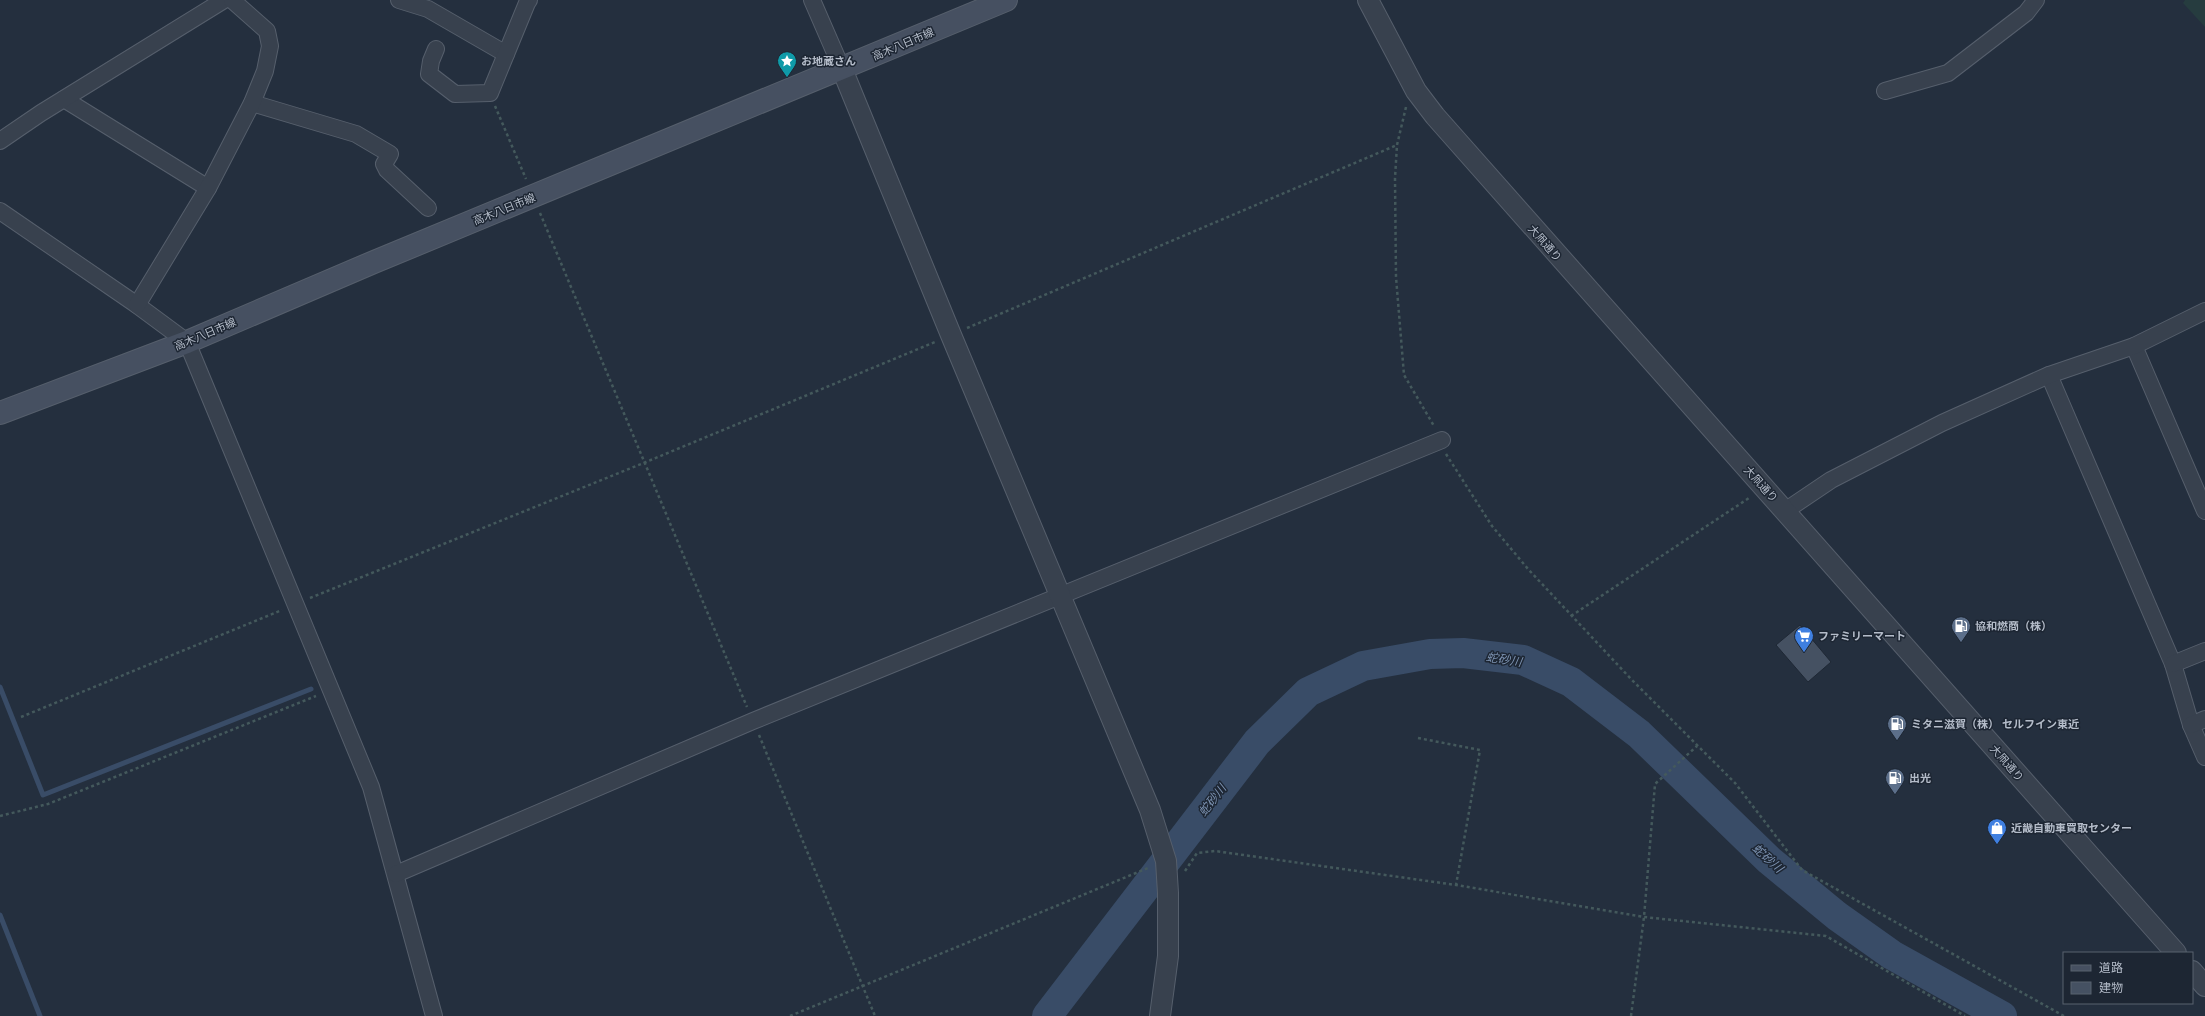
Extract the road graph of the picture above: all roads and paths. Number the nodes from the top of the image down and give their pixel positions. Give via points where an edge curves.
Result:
1 (224, 0) edge
2 (232, 0) edge
3 (399, 0) edge
4 (529, 0) edge
5 (812, 0) edge
6 (1006, 0) edge
7 (1368, 0) edge
8 (2036, 0) edge
9 (436, 48) dead end
10 (506, 54) junction
11 (842, 69) junction
12 (1416, 91) junction
13 (1884, 91) dead end
14 (490, 93) junction
15 (64, 99) junction
16 (252, 103) junction
17 (0, 141) edge
18 (1397, 145) junction
19 (208, 188) junction
20 (533, 197) junction
21 (428, 208) dead end
22 (0, 211) edge
23 (137, 305) junction
24 (2205, 311) edge
25 (951, 335) junction
26 (187, 342) junction
27 (2134, 346) junction
28 (2050, 374) junction
29 (0, 413) edge
30 (1442, 440) junction
31 (646, 462) junction
32 (1764, 488) junction
33 (1785, 511) junction
34 (2205, 511) edge
35 (1060, 595) junction
36 (296, 604) junction
37 (1571, 616) junction
38 (2205, 651) edge
39 (2173, 664) junction
40 (332, 690) junction
41 (20, 717) dead end
42 (753, 721) junction
43 (2198, 722) edge
44 (1418, 738) dead end
45 (1697, 746) junction
46 (2205, 757) edge
47 (0, 816) edge
48 (1166, 861) junction
49 (396, 874) junction
50 (1456, 885) junction
51 (1168, 893) junction
52 (1644, 917) junction
53 (2175, 952) edge
54 (2193, 972) edge
55 (863, 986) junction
56 (2205, 986) edge
57 (434, 1016) edge
58 (790, 1016) edge
59 (875, 1016) edge
60 (1160, 1016) edge
61 (1631, 1016) edge
62 (1965, 1016) edge
63 (2064, 1016) edge

1 - 15 street
2 - 16 street via 267,31 270,46 265,71
3 - 10 street via 428,9
4 - 10 street
5 - 11 street
6 - 11 main road, 高木八日市線
7 - 12 street, 大凧通り
8 - 13 street via 2026,13 1948,73
9 - 14 street via 429,74 441,84 455,94
10 - 14 street
11 - 20 main road, 高木八日市線
11 - 25 street
12 - 18 path via 1403,116
12 - 32 street, 大凧通り via 1512,205
14 - 20 path
15 - 17 street
15 - 19 street
16 - 19 street
16 - 21 street via 356,134 390,154 384,164 387,170
18 - 25 path
18 - 30 path via 1396,277 1404,375
19 - 23 street
20 - 26 main road, 高木八日市線
20 - 31 path
22 - 23 street
23 - 26 street
24 - 27 street
25 - 31 path
25 - 35 street
26 - 29 main road, 高木八日市線
26 - 36 street
27 - 28 street
27 - 34 street
28 - 33 street via 1942,423 1844,473
28 - 39 street
30 - 35 street
30 - 37 path via 1444,451 1492,526
31 - 36 path
31 - 42 path
32 - 33 street, 大凧通り
32 - 37 path
33 - 53 street, 大凧通り
35 - 42 street
35 - 48 street via 1150,810
36 - 40 street
36 - 41 path
37 - 45 path
38 - 39 street
39 - 43 street
40 - 47 path via 48,804
40 - 49 street via 371,787
42 - 49 street
42 - 55 path
43 - 46 street
44 - 50 path via 1480,750
45 - 52 path via 1655,784
45 - 63 path via 1735,783 1802,870
48 - 51 street
48 - 55 path
49 - 57 street
50 - 51 path via 1215,852 1197,852 1187,866 1179,889
50 - 52 path
51 - 60 street via 1168,956
52 - 61 path
52 - 62 path via 1826,936
54 - 56 street
55 - 58 path
55 - 59 path

